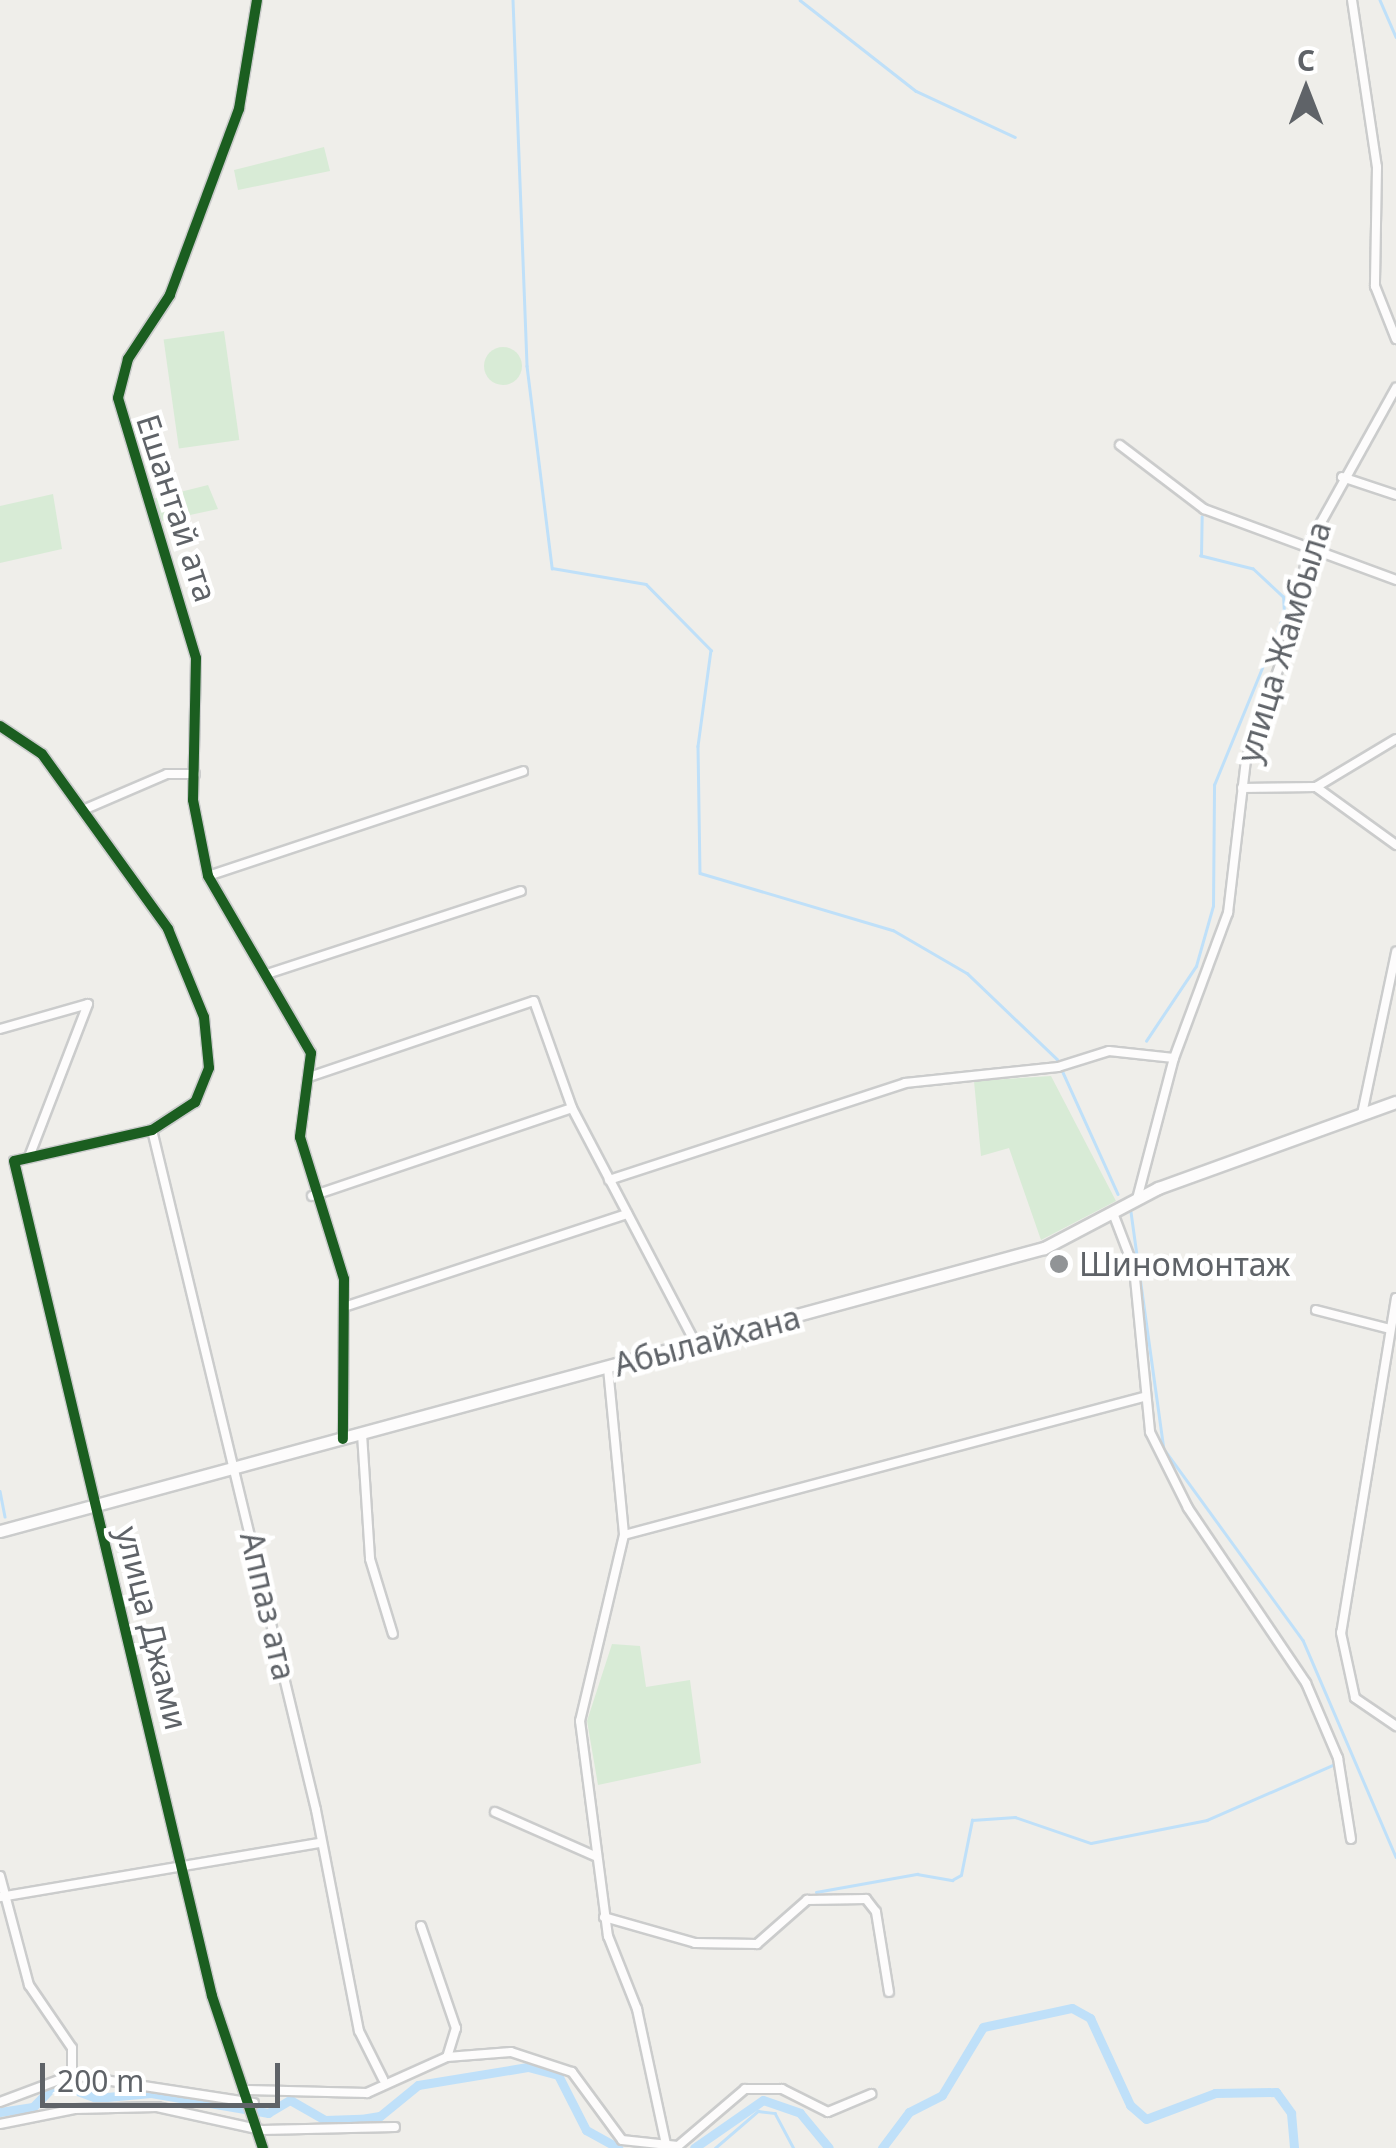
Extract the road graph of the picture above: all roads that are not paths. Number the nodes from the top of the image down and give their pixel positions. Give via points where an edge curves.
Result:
1 (256, 0) edge
2 (1352, 0) edge
3 (1396, 339) edge
4 (1396, 388) edge
5 (1120, 445) dead end
6 (1342, 477) junction
7 (1396, 495) edge
8 (1310, 544) junction
9 (1396, 580) edge
10 (0, 726) edge
11 (1396, 739) edge
12 (523, 771) dead end
13 (195, 774) junction
14 (1316, 787) junction
15 (1242, 788) junction
16 (83, 810) junction
17 (1396, 846) edge
18 (208, 876) junction
19 (522, 891) dead end
20 (1396, 952) edge
21 (266, 974) junction
22 (0, 1029) edge
23 (1174, 1058) junction
24 (310, 1077) junction
25 (1396, 1102) edge
26 (572, 1108) junction
27 (1362, 1114) junction
28 (152, 1130) junction
29 (30, 1154) junction
30 (610, 1180) junction
31 (312, 1196) junction
32 (1137, 1199) junction
33 (1113, 1212) junction
34 (627, 1214) junction
35 (1396, 1298) edge
36 (347, 1306) junction
37 (1316, 1310) dead end
38 (1390, 1329) junction
39 (696, 1344) junction
40 (608, 1368) junction
41 (1143, 1397) junction
42 (362, 1434) junction
43 (343, 1440) junction
44 (235, 1468) junction
45 (96, 1506) junction
46 (0, 1531) edge
47 (624, 1536) junction
48 (393, 1634) dead end
49 (1396, 1726) edge
50 (495, 1812) dead end
51 (1350, 1838) dead end
52 (318, 1843) junction
53 (598, 1856) junction
54 (181, 1864) junction
55 (0, 1876) edge
56 (2, 1897) edge
57 (604, 1917) junction
58 (421, 1926) dead end
59 (889, 1992) dead end
60 (447, 2057) junction
61 (72, 2075) junction
62 (384, 2079) junction
63 (248, 2090) junction
64 (871, 2094) dead end
65 (0, 2102) edge
66 (254, 2103) junction
67 (0, 2124) edge
68 (395, 2127) dead end
69 (262, 2130) junction
70 (666, 2144) junction
71 (263, 2148) edge

1 - 13 street, Ешантай ата via 245,92 170,295 128,359 118,398 196,658
2 - 3 street via 1377,167 1375,286
4 - 6 street, улица Жамбыла
5 - 8 street via 1204,509
6 - 7 street
6 - 8 street, улица Жамбыла
8 - 9 street
8 - 15 street, улица Жамбыла
10 - 16 street via 42,754
11 - 14 street
12 - 18 street
13 - 16 street via 167,774
13 - 18 street, Ешантай ата
14 - 15 street
14 - 17 street
15 - 23 street, улица Жамбыла via 1228,913
16 - 28 street via 187,960 204,1016 205,1088
18 - 21 street, Ешантай ата
19 - 21 street
20 - 27 street
21 - 24 street, Ешантай ата via 312,1053
22 - 29 street via 88,1004
23 - 30 street via 1109,1052 1058,1067 906,1083
23 - 32 street, улица Жамбыла
24 - 26 street via 534,1001
24 - 31 street, Ешантай ата via 300,1137
25 - 27 main road, Абылайхана
26 - 30 street
26 - 31 street
27 - 32 main road, Абылайхана
28 - 29 street
28 - 44 street, Аппаз ата
29 - 45 street, улица Джами via 14,1161
30 - 34 street
31 - 36 street, Ешантай ата via 336,1248
32 - 33 main road, Абылайхана
33 - 39 main road, Абылайхана via 1044,1248
33 - 41 street via 1134,1268
34 - 36 street
34 - 39 street
35 - 38 street
36 - 43 street, Ешантай ата via 337,1380
37 - 38 street
38 - 49 street via 1341,1659 1355,1698
39 - 40 main road, Абылайхана
40 - 42 main road, Абылайхана
40 - 47 street
41 - 47 street
41 - 51 street via 1164,1466 1285,1645 1326,1725
42 - 43 main road, Абылайхана
42 - 48 street via 370,1559
43 - 44 main road, Абылайхана
44 - 45 main road, Абылайхана
44 - 52 street, Аппаз ата
45 - 46 main road, Абылайхана
45 - 54 street, улица Джами
47 - 53 street via 580,1705
50 - 53 street
52 - 54 street
52 - 62 street, Аппаз ата via 359,2030
53 - 57 street
54 - 56 street
54 - 63 street, улица Джами via 225,2042
55 - 56 street
56 - 61 street via 28,1985 72,2048
57 - 59 street via 694,1943 757,1944 807,1900 866,1899
57 - 70 street via 636,2009
58 - 60 street via 454,2014
60 - 62 street
60 - 70 street via 554,2060 572,2072 607,2130
61 - 65 street
61 - 66 street
62 - 63 street via 366,2093
63 - 66 street, улица Джами
64 - 70 street via 828,2112 782,2089 745,2089 678,2146
66 - 69 street, улица Джами
67 - 69 street via 75,2109 157,2107
68 - 69 street
69 - 71 street, улица Джами

